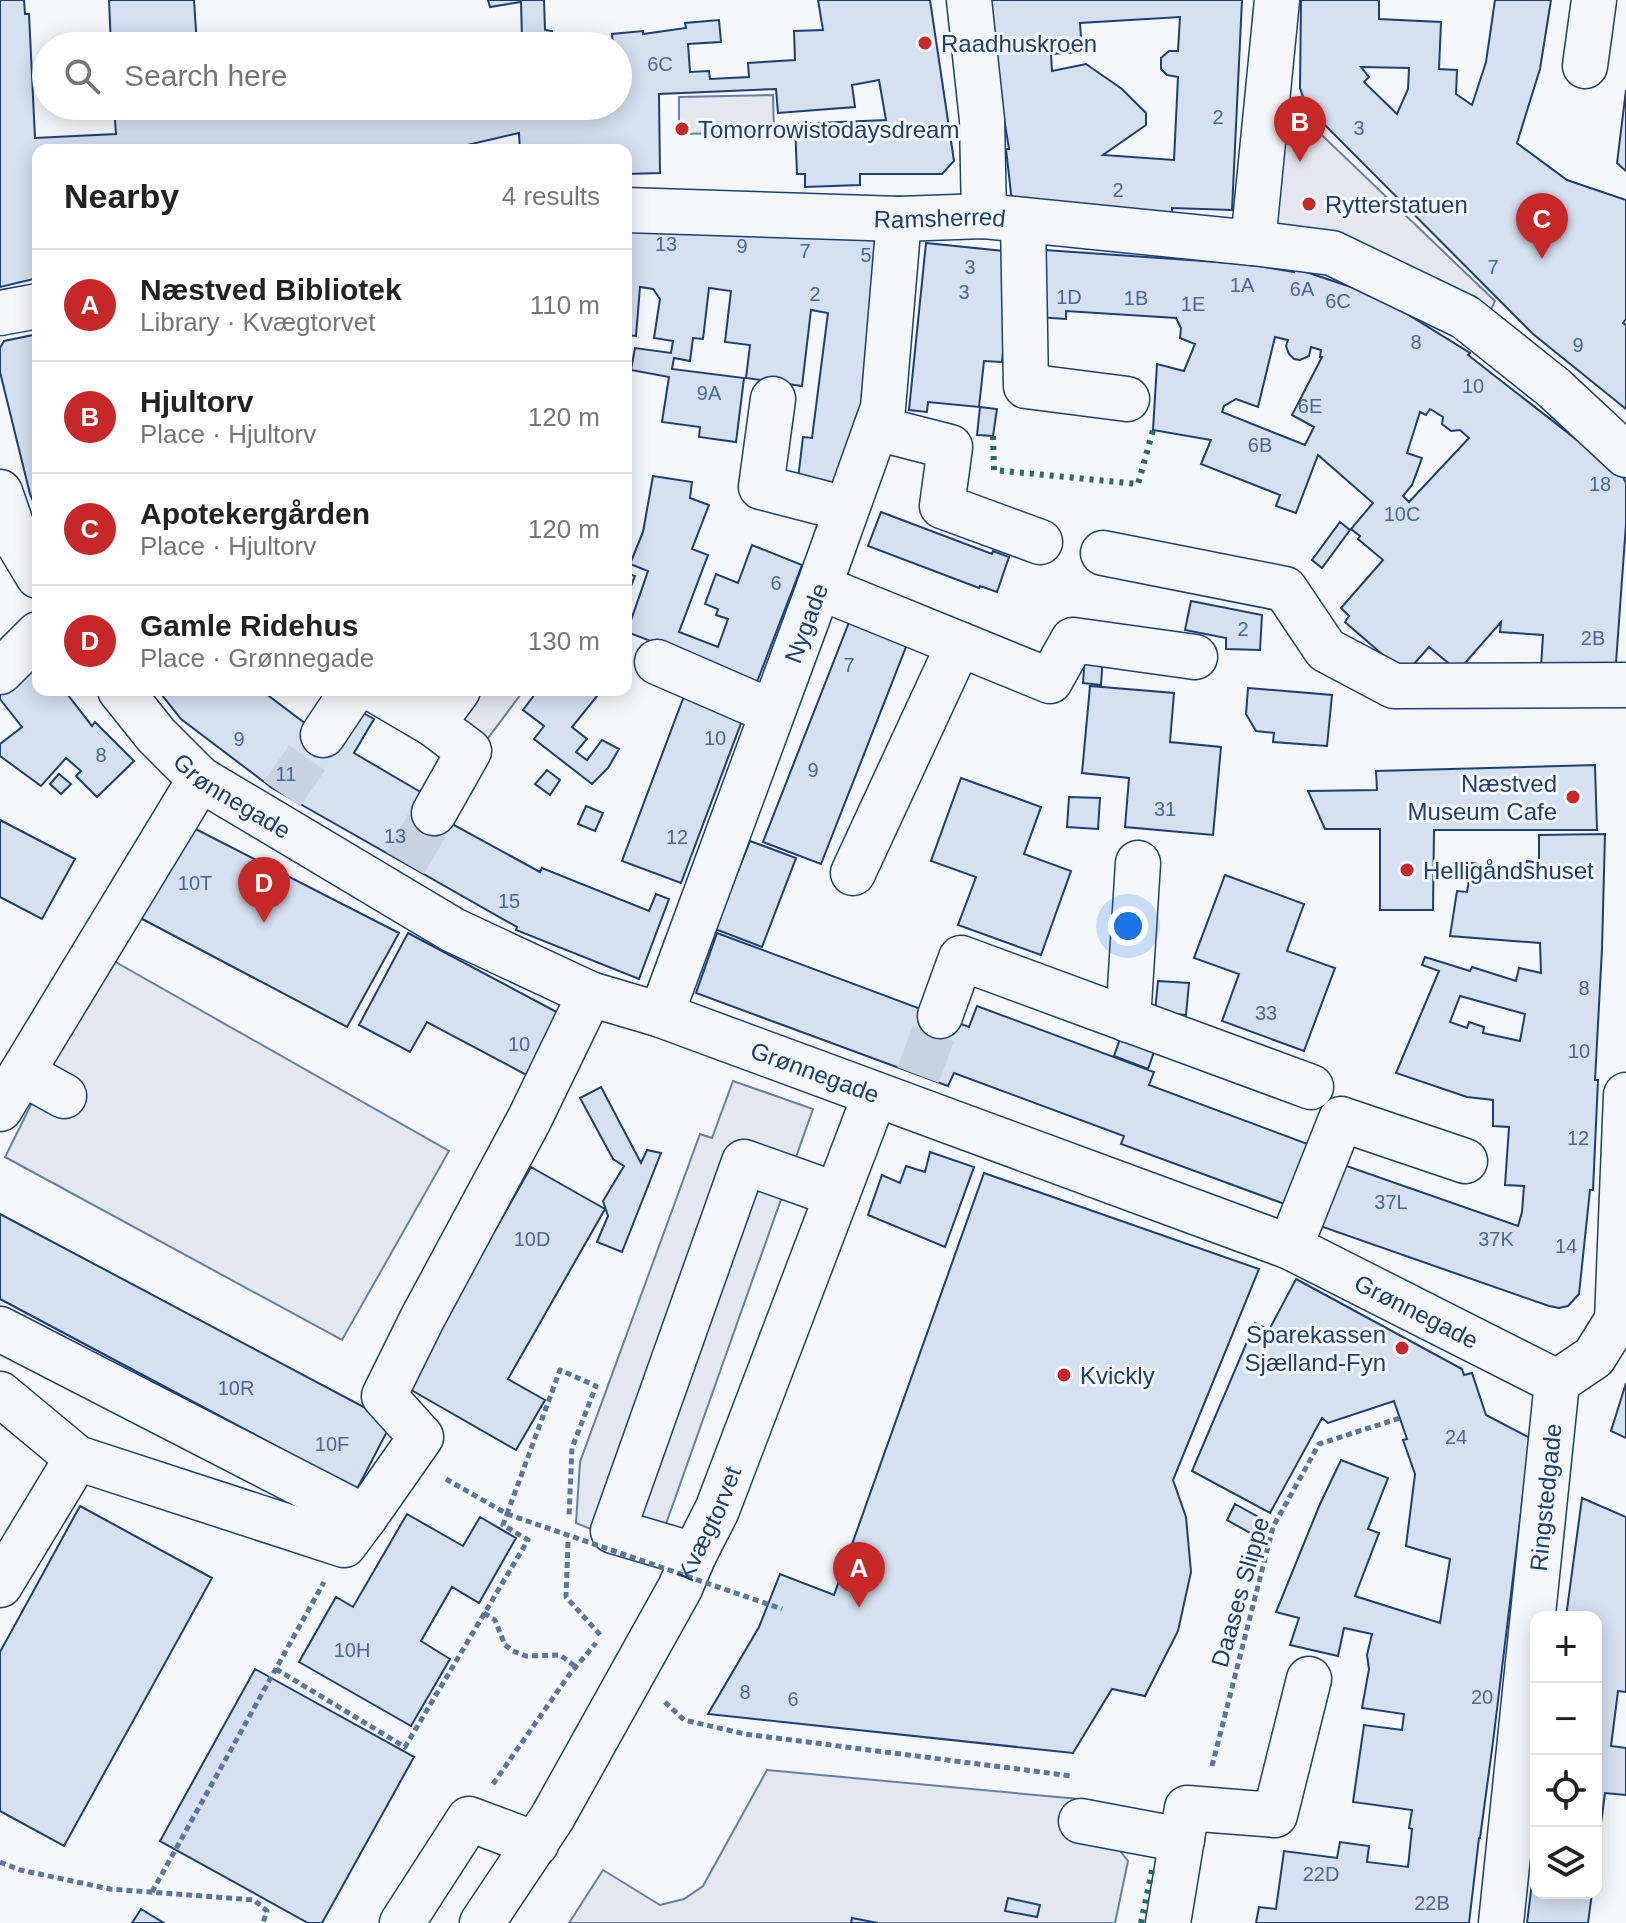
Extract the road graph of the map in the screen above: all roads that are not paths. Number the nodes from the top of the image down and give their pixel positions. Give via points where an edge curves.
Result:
1 (969, 0) edge
2 (1594, 0) edge
3 (1276, 12) edge
4 (1585, 66) dead end
5 (632, 210) edge
6 (1004, 218) junction
7 (899, 219) junction
8 (1253, 243) junction
9 (32, 307) edge
10 (0, 313) edge
11 (773, 399) dead end
12 (1127, 399) dead end
13 (876, 428) junction
14 (1626, 455) edge
15 (0, 492) edge
16 (846, 509) junction
17 (1040, 542) dead end
18 (1103, 553) dead end
19 (32, 566) edge
20 (819, 587) junction
21 (32, 640) edge
22 (959, 644) junction
23 (1195, 657) dead end
24 (657, 662) dead end
25 (0, 672) edge
26 (1626, 685) edge
27 (125, 696) edge
28 (349, 696) edge
29 (400, 696) edge
30 (445, 707) edge
31 (772, 712) junction
32 (323, 735) tunnel mouth
33 (200, 779) junction
34 (434, 813) tunnel mouth
35 (1138, 863) dead end
36 (853, 873) dead end
37 (590, 994) junction
38 (661, 1015) junction
39 (940, 1016) tunnel mouth
40 (1128, 1020) junction
41 (1311, 1087) dead end
42 (11, 1091) edge
43 (899, 1092) junction
44 (1626, 1095) edge
45 (64, 1096) dead end
46 (1465, 1161) dead end
47 (837, 1195) junction
48 (1290, 1247) junction
49 (0, 1329) edge
50 (1557, 1382) junction
51 (0, 1394) edge
52 (77, 1458) junction
53 (355, 1531) junction
54 (694, 1555) junction
55 (0, 1585) edge
56 (1309, 1679) dead end
57 (1081, 1821) dead end
58 (1182, 1840) junction
59 (536, 1844) junction
60 (402, 1923) edge
61 (482, 1923) edge
62 (1168, 1923) edge
63 (1501, 1923) edge

1 - 6 street via 982,120
2 - 4 street
3 - 8 street
5 - 7 street, Ramsherred
6 - 7 street, Ramsherred
6 - 8 street, Ramsherred
6 - 12 street via 1026,386
7 - 13 street, Nygade via 883,408
8 - 14 street, Ramsherred via 1332,253 1465,317 1554,388
9 - 10 street
11 - 16 street via 761,487
13 - 16 street, Nygade
13 - 17 street via 950,447 942,506
15 - 19 street
16 - 20 street, Nygade
18 - 26 street via 1285,589 1326,650 1394,686
20 - 22 street
20 - 31 street, Nygade
21 - 25 street
22 - 23 street via 1050,681 1073,640
22 - 36 street
24 - 31 street
27 - 33 street, Grønnegade
28 - 32 street
29 - 30 street
30 - 34 street via 469,751
31 - 38 street, Nygade
33 - 37 street, Grønnegade via 274,806 395,876 453,930
33 - 42 street
35 - 40 street
37 - 38 street, Grønnegade
37 - 53 street via 384,1396 421,1437
38 - 43 street, Grønnegade
39 - 40 street via 961,958
40 - 41 street
42 - 45 street
43 - 47 street, Kvægtorvet
43 - 48 street, Grønnegade
44 - 50 street via 1617,1320 1594,1357
46 - 48 street via 1341,1119
47 - 54 street, Kvægtorvet via 717,1510
47 - 54 street via 744,1162 613,1531
48 - 50 street, Grønnegade
49 - 53 street
50 - 63 street, Ringstedgade
51 - 52 street
52 - 53 street
52 - 55 street
54 - 59 street, Kvægtorvet
56 - 58 street via 1275,1815 1187,1808
57 - 58 street
58 - 62 street
59 - 60 street via 469,1819
59 - 61 street, Kvægtorvet

